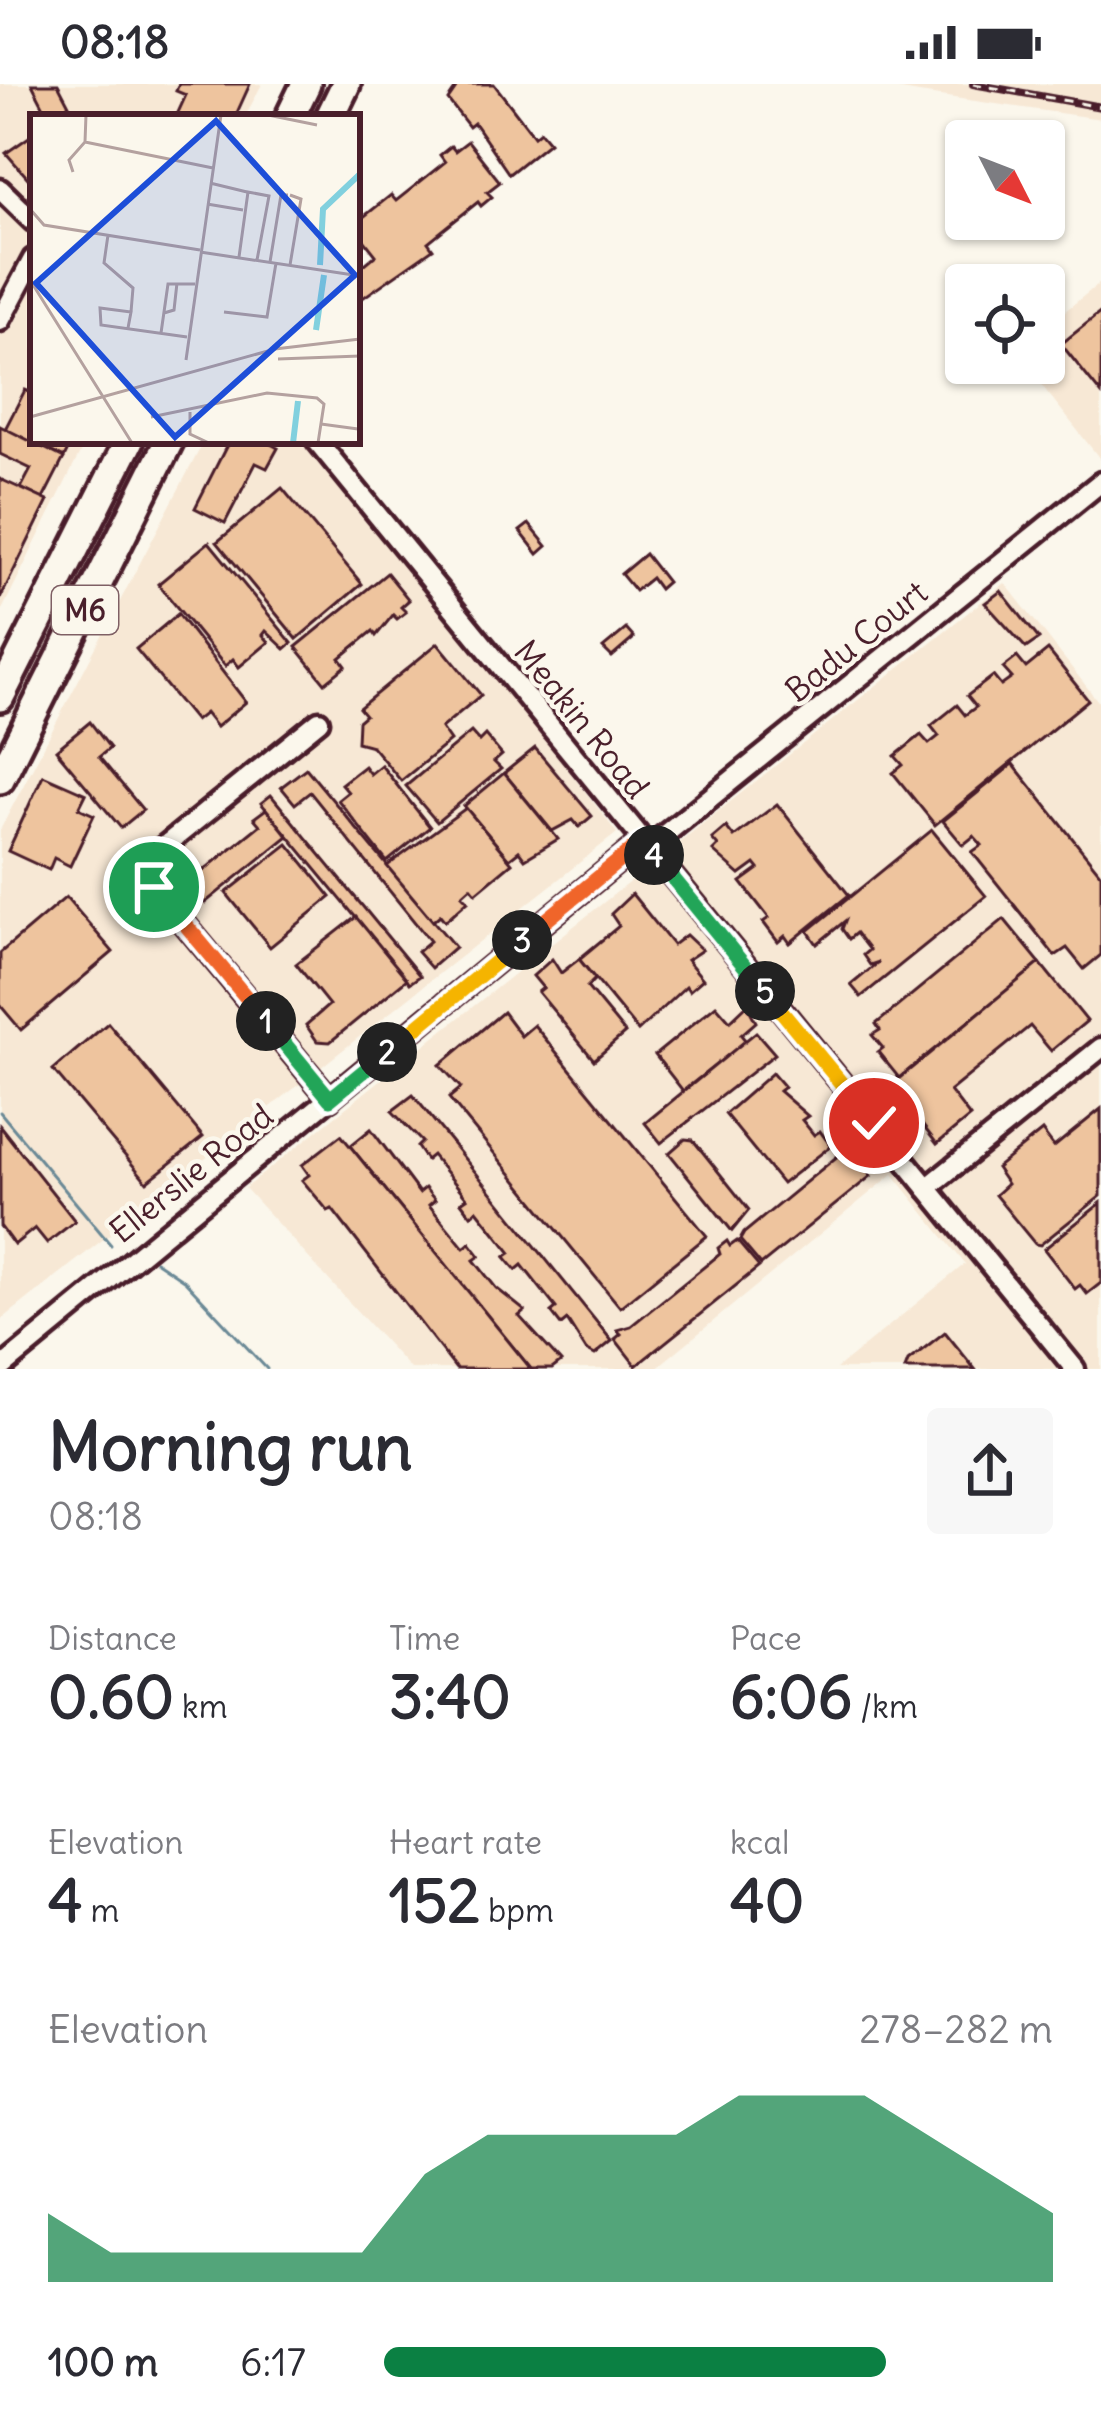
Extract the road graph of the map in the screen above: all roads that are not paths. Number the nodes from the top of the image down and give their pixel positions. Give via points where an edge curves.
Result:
1 (306, 84) edge
2 (346, 84) edge
3 (291, 114) edge
4 (331, 114) edge
5 (0, 188) edge
6 (30, 218) edge
7 (30, 266) edge
8 (0, 321) edge
9 (128, 444) edge
10 (168, 444) edge
11 (318, 444) edge
12 (1101, 482) edge
13 (49, 602) junction
14 (0, 672) edge
15 (0, 697) edge
16 (319, 721) dead end
17 (0, 779) edge
18 (645, 844) junction
19 (1101, 1048) edge
20 (330, 1099) junction
21 (927, 1188) junction
22 (0, 1369) edge
23 (1075, 1369) edge

1 - 3 highway
2 - 4 highway
5 - 6 street
7 - 8 street
9 - 13 highway, M6
10 - 17 highway, M6
11 - 18 street, Meakin Road
12 - 18 street, Badu Court
13 - 14 highway
13 - 15 highway, M6
16 - 20 street via 157,852 148,870
18 - 20 street, Ellerslie Road
18 - 21 street, Meakin Road
19 - 21 street
20 - 22 street, Ellerslie Road
21 - 23 street, Meakin Road

